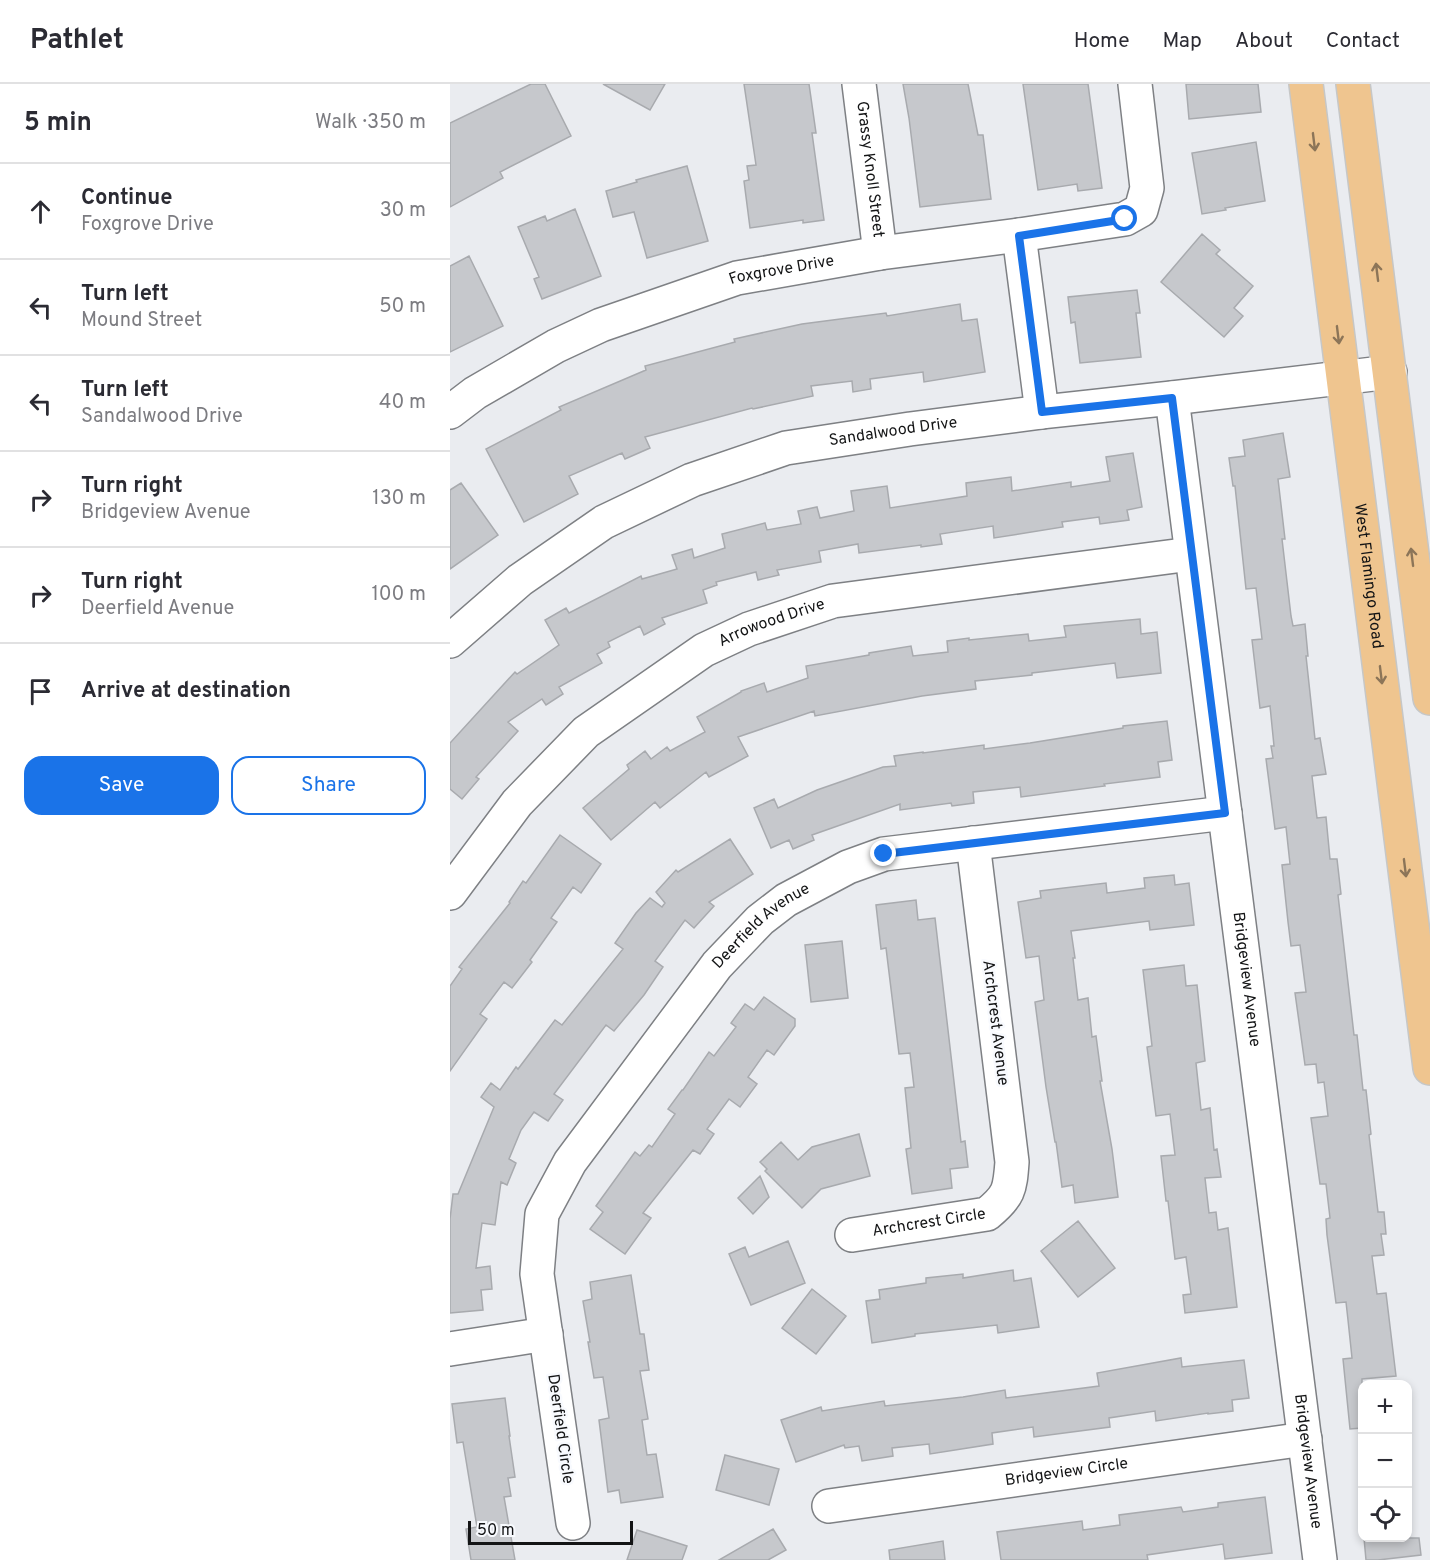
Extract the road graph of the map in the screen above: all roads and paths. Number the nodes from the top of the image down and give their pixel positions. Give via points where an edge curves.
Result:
1 (859, 84) edge
2 (1135, 84) edge
3 (1306, 84) edge
4 (1353, 84) edge
5 (1019, 236) junction
6 (880, 253) junction
7 (1389, 372) junction
8 (1344, 378) junction
9 (1172, 398) junction
10 (450, 412) edge
11 (1042, 412) junction
12 (1191, 554) junction
13 (450, 641) edge
14 (1430, 698) edge
15 (1393, 770) junction
16 (1225, 813) junction
17 (972, 843) junction
18 (1430, 892) edge
19 (450, 893) edge
20 (1430, 1068) edge
21 (1002, 1201) joint
22 (852, 1235) dead end
23 (546, 1334) junction
24 (450, 1349) edge
25 (1305, 1439) junction
26 (829, 1506) dead end
27 (573, 1523) dead end
28 (1320, 1560) edge

1 - 6 street, Grassy Knoll Street
2 - 5 street, Foxgrove Drive via 1147,188 1141,210 1125,219
3 -> 8 main road, West Flamingo Road
7 -> 4 main road
5 - 6 street, Foxgrove Drive
5 - 11 street
6 - 10 street, Foxgrove Drive via 737,278 601,325 556,346
7 - 8 street, Sandalwood Drive
14 -> 7 main road
8 - 9 street, Sandalwood Drive
8 -> 15 main road, West Flamingo Road
9 - 11 street, Sandalwood Drive
9 - 12 street, Bridgeview Avenue
11 - 13 street, Sandalwood Drive via 786,448 692,480 604,522 520,580
12 - 16 street, Bridgeview Avenue
12 - 19 street, Arrowood Drive via 833,601 749,629 704,650 586,732 517,803
15 - 18 main road via 1421,824
15 -> 20 main road, West Flamingo Road
16 - 17 street, Deerfield Avenue
16 - 25 street, Bridgeview Avenue
17 - 21 street, Archcrest Avenue via 1012,1162 1011,1184
17 - 23 street, Deerfield Avenue via 884,854 848,867 786,900 760,920 717,964 570,1162 542,1214 537,1274
21 - 22 street, Archcrest Circle via 987,1214
23 - 24 street
23 - 27 street, Deerfield Circle
25 - 26 street, Bridgeview Circle
25 - 28 street, Bridgeview Avenue

